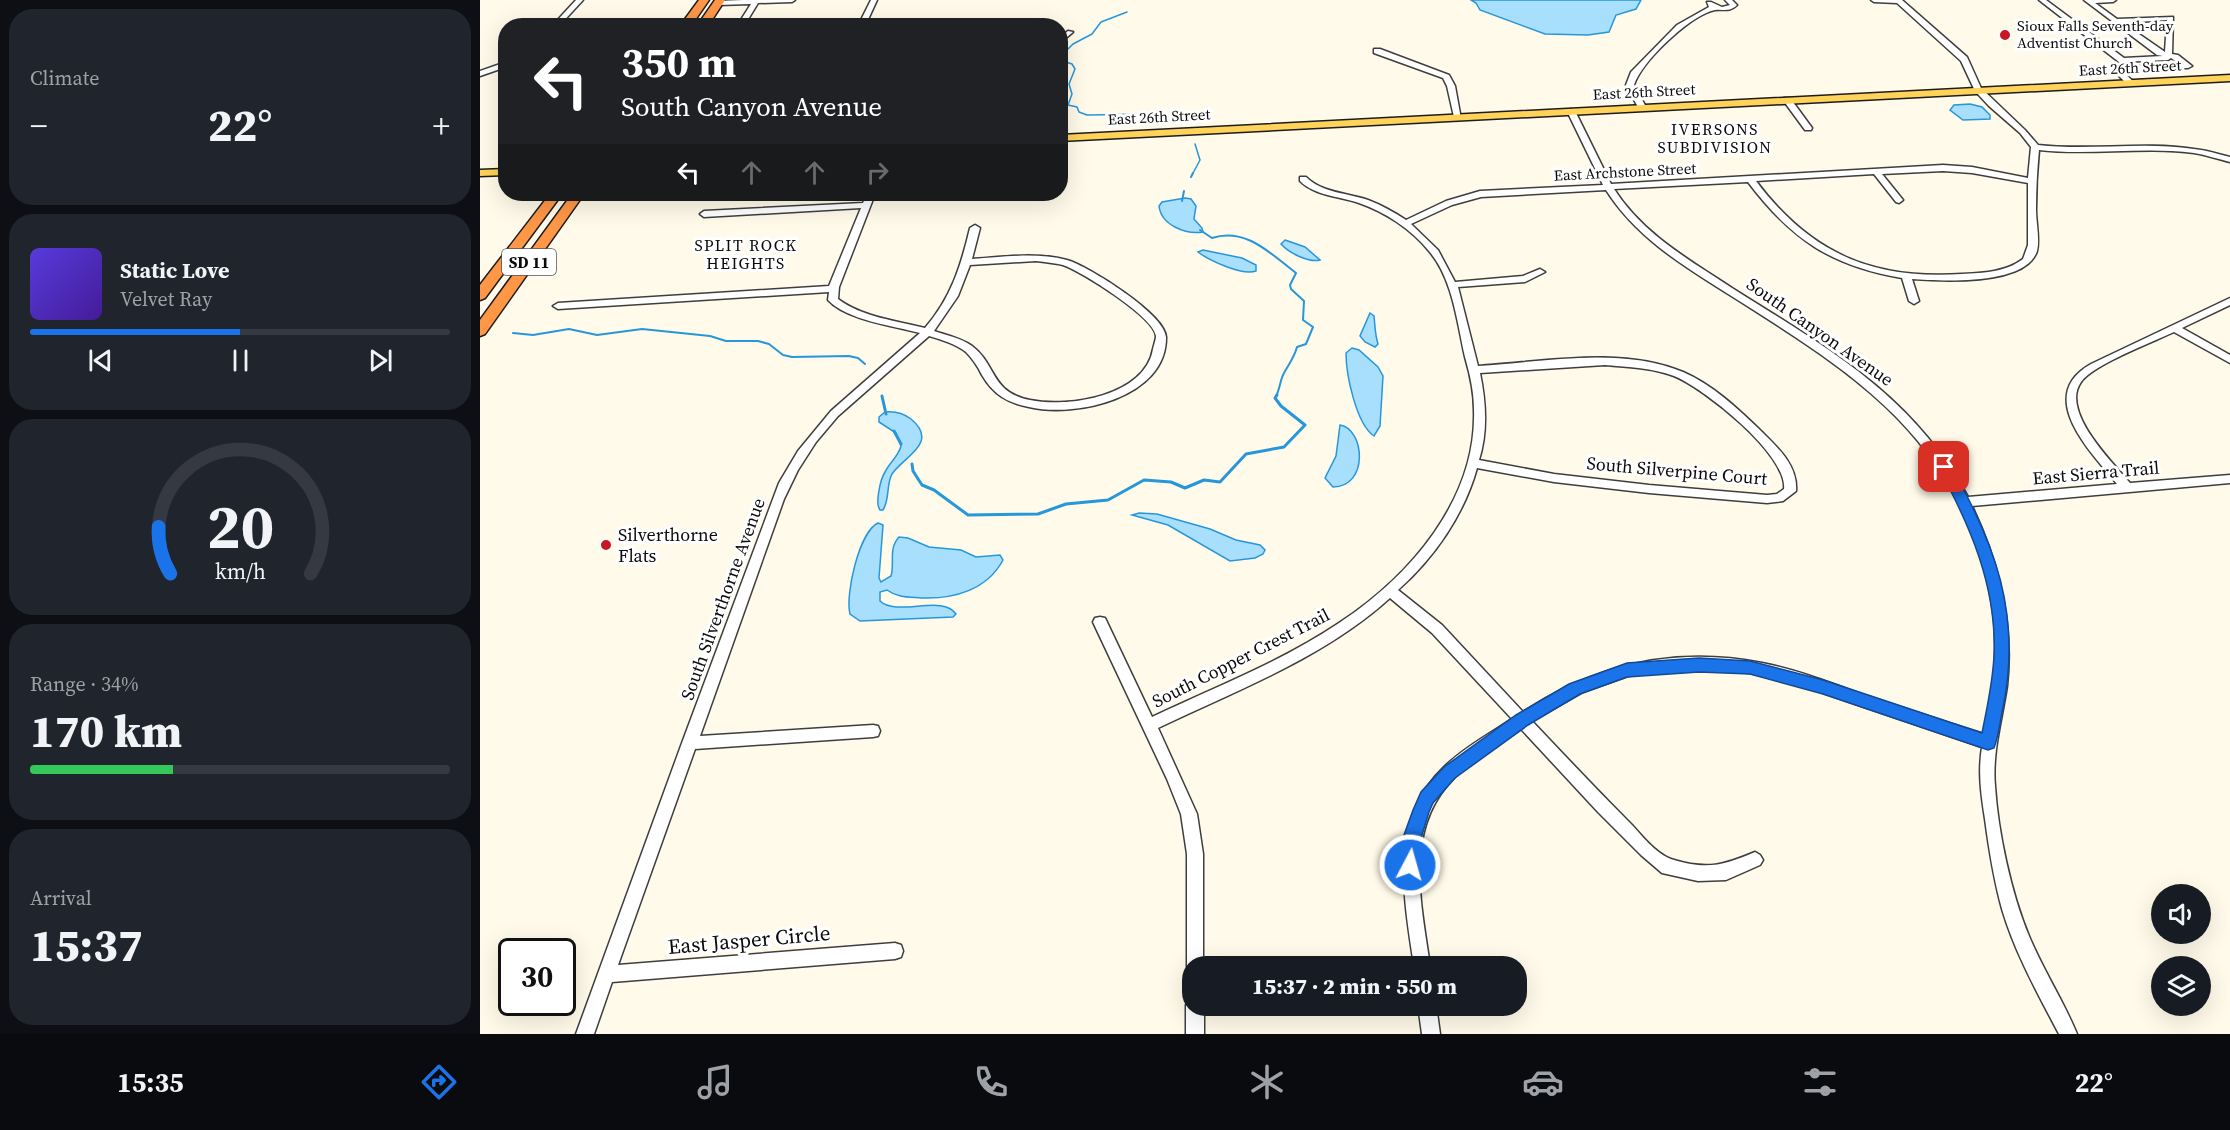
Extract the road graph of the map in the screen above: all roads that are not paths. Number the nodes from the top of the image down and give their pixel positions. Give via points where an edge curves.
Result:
1 (580, 0) edge
2 (704, 0) edge
3 (792, 0) edge
4 (874, 0) edge
5 (1728, 0) edge
6 (1874, 0) edge
7 (2042, 0) edge
8 (2113, 0) edge
9 (719, 1) edge
10 (756, 1) edge
11 (1898, 1) edge
12 (2088, 1) edge
13 (1712, 4) edge
14 (563, 18) edge
15 (691, 18) edge
16 (707, 18) edge
17 (745, 18) edge
18 (865, 18) edge
19 (2134, 20) junction
20 (2116, 21) junction
21 (2131, 32) junction
22 (1377, 51) dead end
23 (2171, 56) junction
24 (498, 67) edge
25 (480, 74) edge
26 (2230, 78) edge
27 (2131, 82) junction
28 (1978, 90) junction
29 (1787, 100) junction
30 (1642, 107) junction
31 (1571, 111) junction
32 (1458, 117) junction
33 (1808, 128) dead end
34 (1068, 138) edge
35 (2035, 147) junction
36 (2230, 160) edge
37 (498, 162) edge
38 (480, 163) edge
39 (1876, 171) junction
40 (498, 172) edge
41 (480, 173) edge
42 (1303, 179) dead end
43 (1750, 179) junction
44 (2032, 181) junction
45 (1609, 187) junction
46 (1899, 200) dead end
47 (551, 201) edge
48 (573, 201) edge
49 (868, 201) edge
50 (866, 206) junction
51 (704, 214) dead end
52 (1404, 224) junction
53 (975, 228) dead end
54 (966, 262) junction
55 (1540, 272) dead end
56 (1908, 277) junction
57 (1452, 285) junction
58 (834, 289) junction
59 (480, 295) edge
60 (1914, 301) dead end
61 (2230, 301) edge
62 (558, 306) dead end
63 (2174, 327) junction
64 (480, 331) edge
65 (927, 333) junction
66 (2230, 360) edge
67 (1474, 370) junction
68 (1473, 463) junction
69 (2230, 479) edge
70 (2127, 488) junction
71 (1964, 502) junction
72 (1390, 591) junction
73 (1100, 622) dead end
74 (1522, 720) junction
75 (1150, 725) junction
76 (873, 731) dead end
77 (1988, 742) junction
78 (690, 743) junction
79 (1755, 860) dead end
80 (895, 951) dead end
81 (1195, 956) edge
82 (1421, 956) edge
83 (606, 974) junction
84 (1195, 1016) edge
85 (1429, 1016) edge
86 (585, 1034) edge
87 (1195, 1034) edge
88 (1431, 1034) edge
89 (2068, 1034) edge

1 - 14 street
2 - 15 highway
3 - 10 street
4 - 18 street
5 - 13 street via 1734,7 1722,9
6 - 11 street
7 - 23 street via 2121,60
8 - 12 street
9 - 10 street
9 - 16 highway
10 - 17 street
11 - 28 street via 1964,59
12 - 20 street
13 - 30 street via 1679,26 1634,74 1630,85
19 - 20 street
19 - 21 street
19 - 23 street via 2171,18
20 - 21 street
21 - 23 street
22 - 32 street via 1446,77
23 - 27 street via 2188,66 2122,69 2120,73
24 - 25 street
26 - 27 main road, East 26th Street
27 - 28 main road, East 26th Street
28 - 29 main road, East 26th Street
28 - 35 street
29 - 30 main road, East 26th Street
29 - 33 street
30 - 31 main road, East 26th Street
31 - 32 main road, East 26th Street
31 - 45 street, South Canyon Avenue
32 - 34 main road, East 26th Street
35 - 36 street via 2078,152 2194,151
35 - 44 street
37 - 38 main road
39 - 43 street, East Archstone Street
39 - 44 street, East Archstone Street via 1956,168
39 - 46 street
40 - 41 main road
42 - 52 street, South Copper Crest Trail via 1310,186 1368,203
43 - 45 street, East Archstone Street
43 - 56 street via 1775,213 1812,243 1855,264
44 - 56 street via 2033,249 2027,260 1984,275
45 - 52 street, East Archstone Street via 1472,195
45 - 71 street, South Canyon Avenue via 1625,212 1662,246 1840,364 1896,409 1937,456
47 - 59 highway, SD 11
48 - 64 highway, SD 11
49 - 50 street
50 - 51 street
50 - 58 street
52 - 57 street, South Copper Crest Trail via 1433,250
53 - 54 street, South Silverthorne Avenue
54 - 65 street, South Silverthorne Avenue via 955,294
54 - 65 street via 1036,258 1075,266 1150,316 1161,335 1156,357 1139,380 1113,396 1088,404 1049,408 1003,394 994,387 974,352 960,343
55 - 57 street via 1525,279
56 - 60 street
57 - 67 street, South Copper Crest Trail
58 - 62 street
58 - 65 street via 833,300 841,306
61 - 63 street
63 - 66 street
63 - 70 street via 2091,368 2074,382 2073,415
65 - 78 street, South Silverthorne Avenue via 837,411 790,474
67 - 68 street, South Copper Crest Trail via 1480,418
67 - 68 street, South Silverpine Court via 1623,362 1670,371 1711,394 1745,422 1782,462 1791,486 1779,498 1716,495 1564,479
68 - 72 street, South Copper Crest Trail via 1443,528 1420,560
69 - 70 street, East Sierra Trail
70 - 71 street, East Sierra Trail
71 - 77 street, South Canyon Avenue via 1992,572 2001,630 2000,685
72 - 74 street via 1437,629
72 - 75 street, South Copper Crest Trail via 1314,645
73 - 75 street
74 - 77 street via 1575,689 1627,670 1723,665 1783,675
74 - 79 street via 1646,850 1668,867 1698,873 1726,872
74 - 82 street via 1450,772 1421,810 1410,865
75 - 81 street via 1183,797 1193,832
76 - 78 street
77 - 89 street, South Canyon Avenue via 1987,781 1998,862 2012,913
78 - 83 street, South Silverthorne Avenue
80 - 83 street, East Jasper Circle
83 - 86 street, South Silverthorne Avenue
84 - 87 street
85 - 88 street

